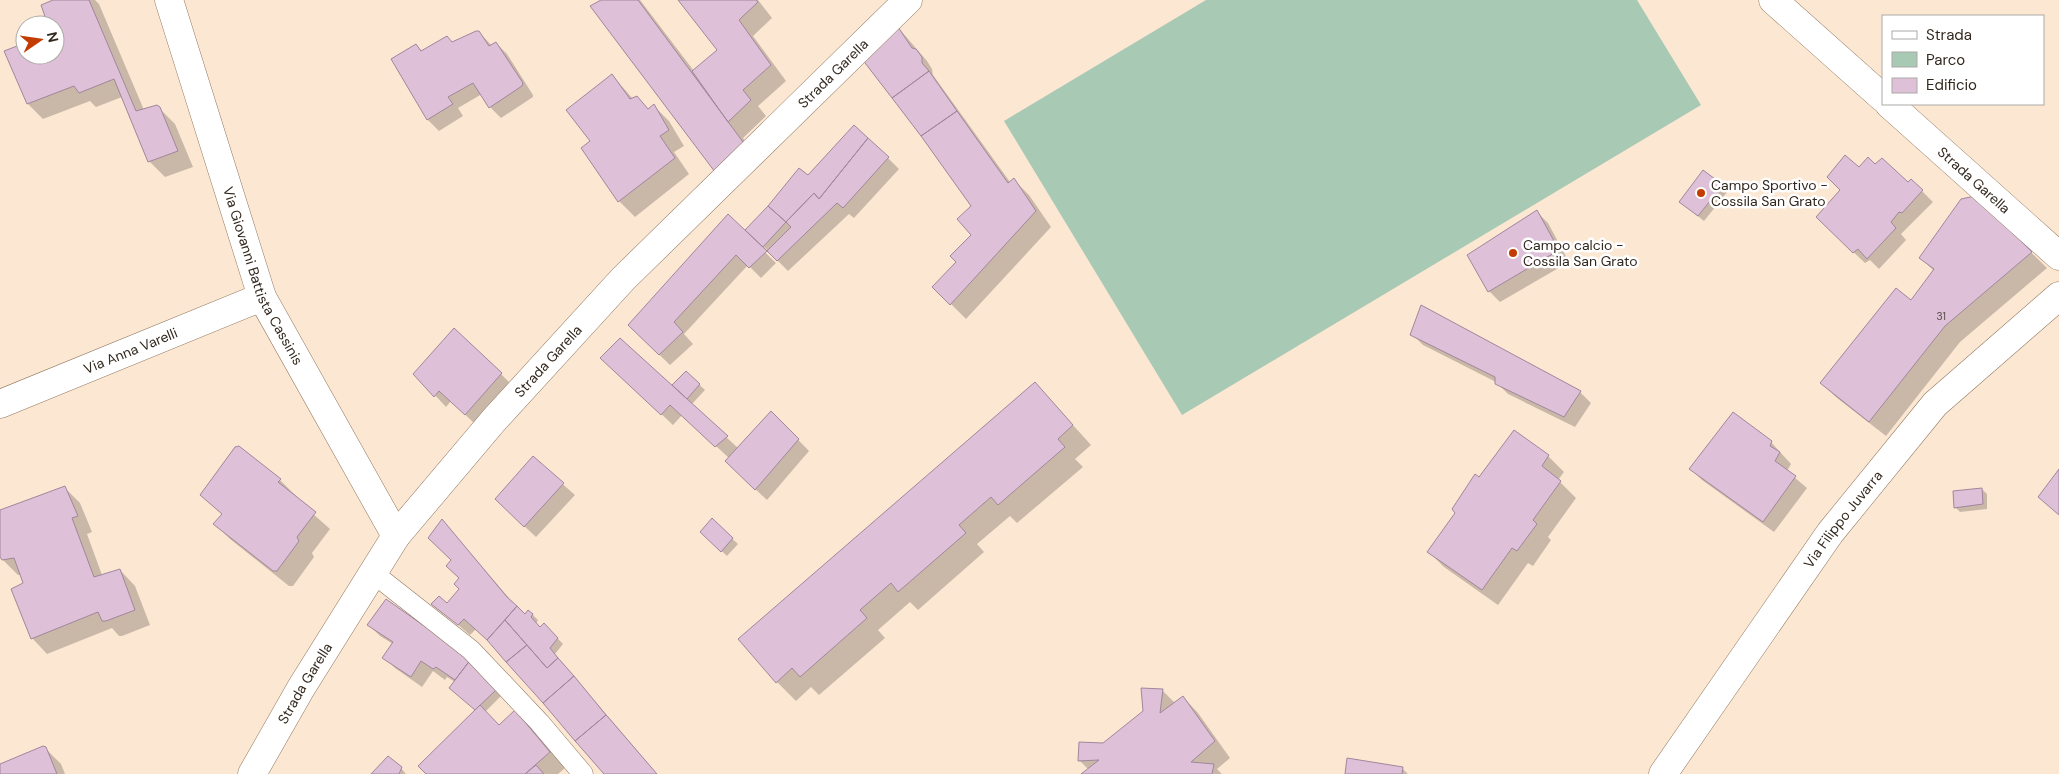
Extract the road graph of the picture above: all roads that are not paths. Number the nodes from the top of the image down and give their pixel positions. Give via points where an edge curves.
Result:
1 (169, 0) edge
2 (908, 0) edge
3 (1773, 0) edge
4 (1882, 97) edge
5 (1890, 105) edge
6 (2059, 256) edge
7 (2059, 296) edge
8 (262, 297) junction
9 (0, 404) edge
10 (396, 536) junction
11 (373, 573) junction
12 (252, 774) edge
13 (583, 774) edge
14 (1663, 774) edge

1 - 8 street, Via Giovanni Battista Cassinis
2 - 10 street, Strada Garella via 623,279 494,420
3 - 4 street
5 - 6 street, Strada Garella
7 - 14 street, Via Filippo Juvarra via 1935,404 1830,533
8 - 9 street, Via Anna Varelli
8 - 10 street, Via Giovanni Battista Cassinis
10 - 11 street, Strada Garella
11 - 12 street, Strada Garella
11 - 13 lane via 471,650

